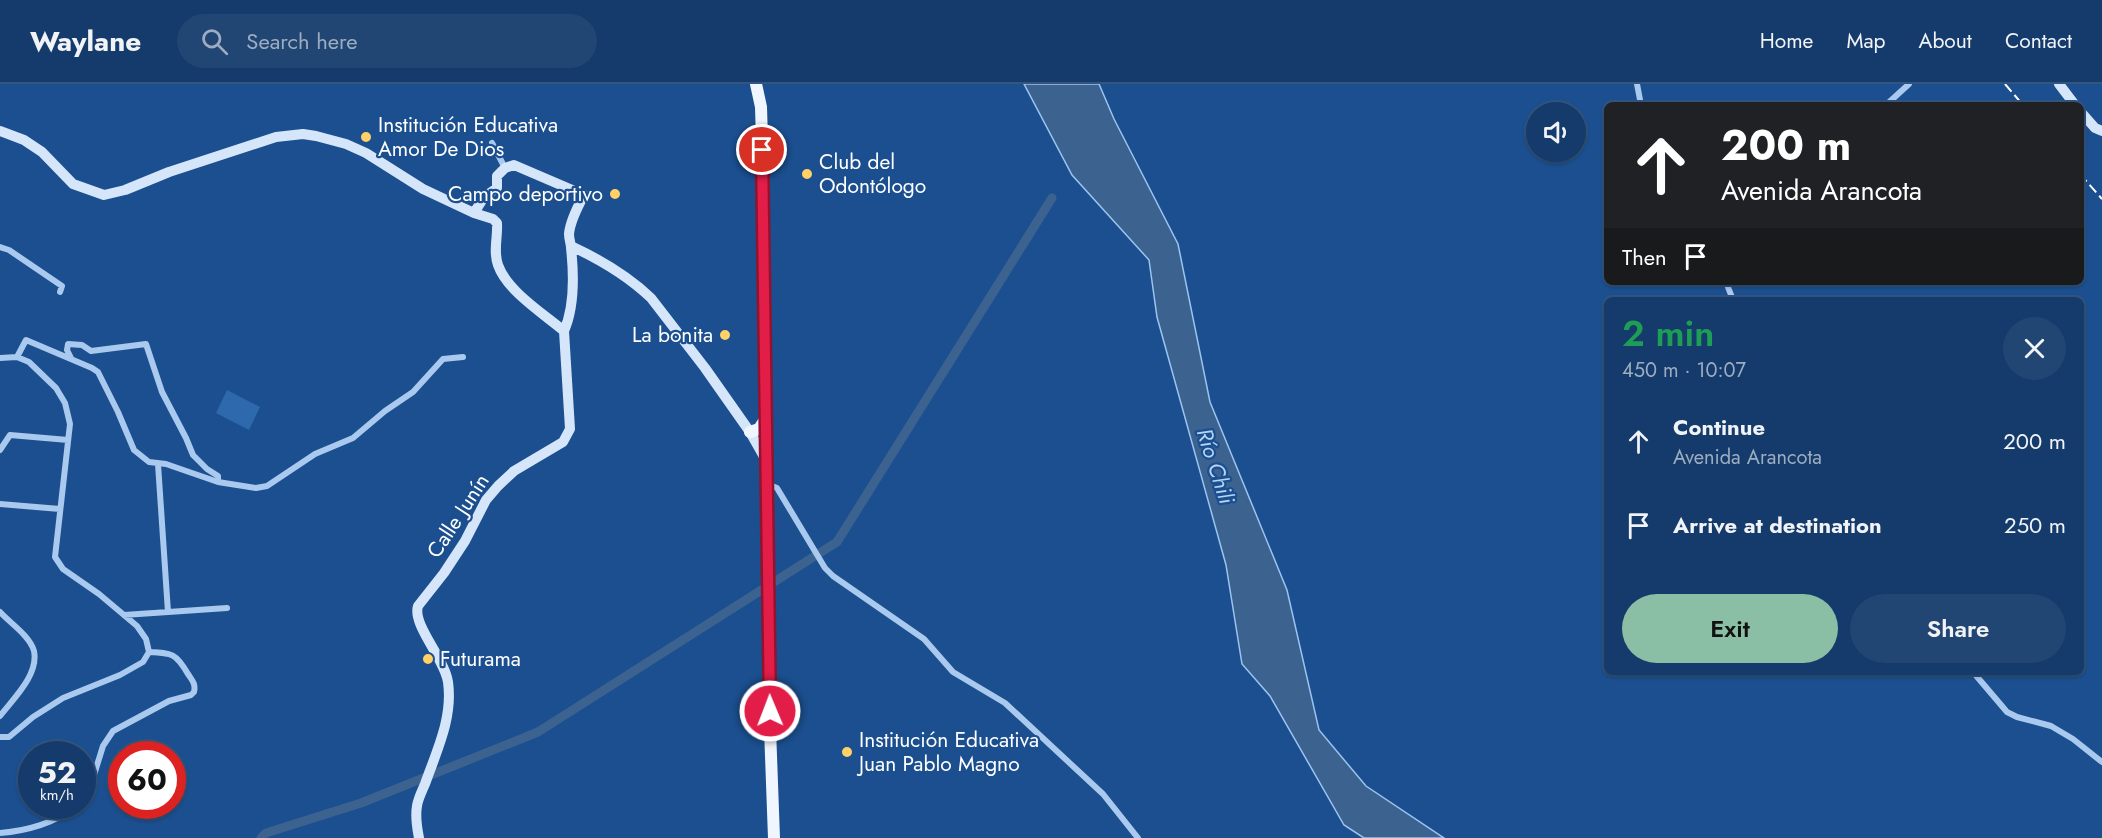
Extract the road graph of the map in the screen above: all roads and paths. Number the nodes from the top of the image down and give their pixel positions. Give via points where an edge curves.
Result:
1 (756, 84) edge
2 (1637, 84) edge
3 (1909, 84) edge
4 (2059, 84) edge
5 (1640, 102) edge
6 (1889, 102) edge
7 (2073, 102) edge
8 (2084, 116) edge
9 (2102, 131) edge
10 (0, 132) edge
11 (492, 143) dead end
12 (505, 168) junction
13 (474, 213) junction
14 (0, 246) edge
15 (571, 246) junction
16 (60, 292) dead end
17 (564, 332) junction
18 (17, 357) junction
19 (463, 357) dead end
20 (0, 358) edge
21 (71, 358) junction
22 (766, 417) junction
23 (750, 432) junction
24 (68, 440) junction
25 (0, 450) edge
26 (767, 462) junction
27 (158, 464) junction
28 (218, 482) junction
29 (767, 484) junction
30 (0, 504) edge
31 (60, 509) junction
32 (227, 608) dead end
33 (0, 612) edge
34 (168, 612) junction
35 (124, 615) junction
36 (149, 652) junction
37 (1976, 675) edge
38 (0, 716) edge
39 (0, 737) edge
40 (2102, 762) edge
41 (96, 769) edge
42 (54, 819) edge
43 (0, 833) edge
44 (419, 838) edge
45 (774, 838) edge
46 (1138, 838) edge

1 - 22 main road via 763,161
2 - 5 street
3 - 6 street
4 - 7 street
8 - 9 street
10 - 13 street via 24,140 42,152 73,184 104,195 276,137 316,136 366,153 423,189
11 - 12 street
12 - 13 street via 497,176 497,188 484,197
12 - 15 street, Calle Junín via 521,167 584,195 571,225
13 - 17 street via 497,223 498,265 514,289
14 - 16 street via 62,286
15 - 17 street, Calle Junín via 573,286 570,319
15 - 23 street via 591,255 651,298
17 - 44 street, Calle Junín via 570,429 563,442 514,471 486,500 465,541 416,612 447,674 450,697 447,724 417,806
18 - 20 street
18 - 21 street via 26,340
18 - 24 street via 29,362 56,388 70,424
19 - 28 street via 443,359 413,392 353,438 315,454 267,486
21 - 27 street via 98,372 134,450 140,457
21 - 28 street via 68,344 92,351 146,344 162,392 193,455 218,476
22 - 23 main road via 759,429
22 - 26 main road
23 - 26 street
24 - 25 street via 10,435
24 - 31 street
26 - 29 main road
27 - 28 street
27 - 34 street
29 - 45 main road
29 - 46 street via 777,488 833,576 924,639 953,672 1005,704 1103,794
30 - 31 street
31 - 35 street via 55,557 63,569
32 - 34 street
33 - 38 street via 34,651 28,678
34 - 35 street
35 - 36 street via 146,639
36 - 39 street via 143,662 63,698 9,737
36 - 41 street via 176,656 194,683 194,692 113,731
37 - 40 street via 2007,712 2051,726
42 - 43 street via 21,831

